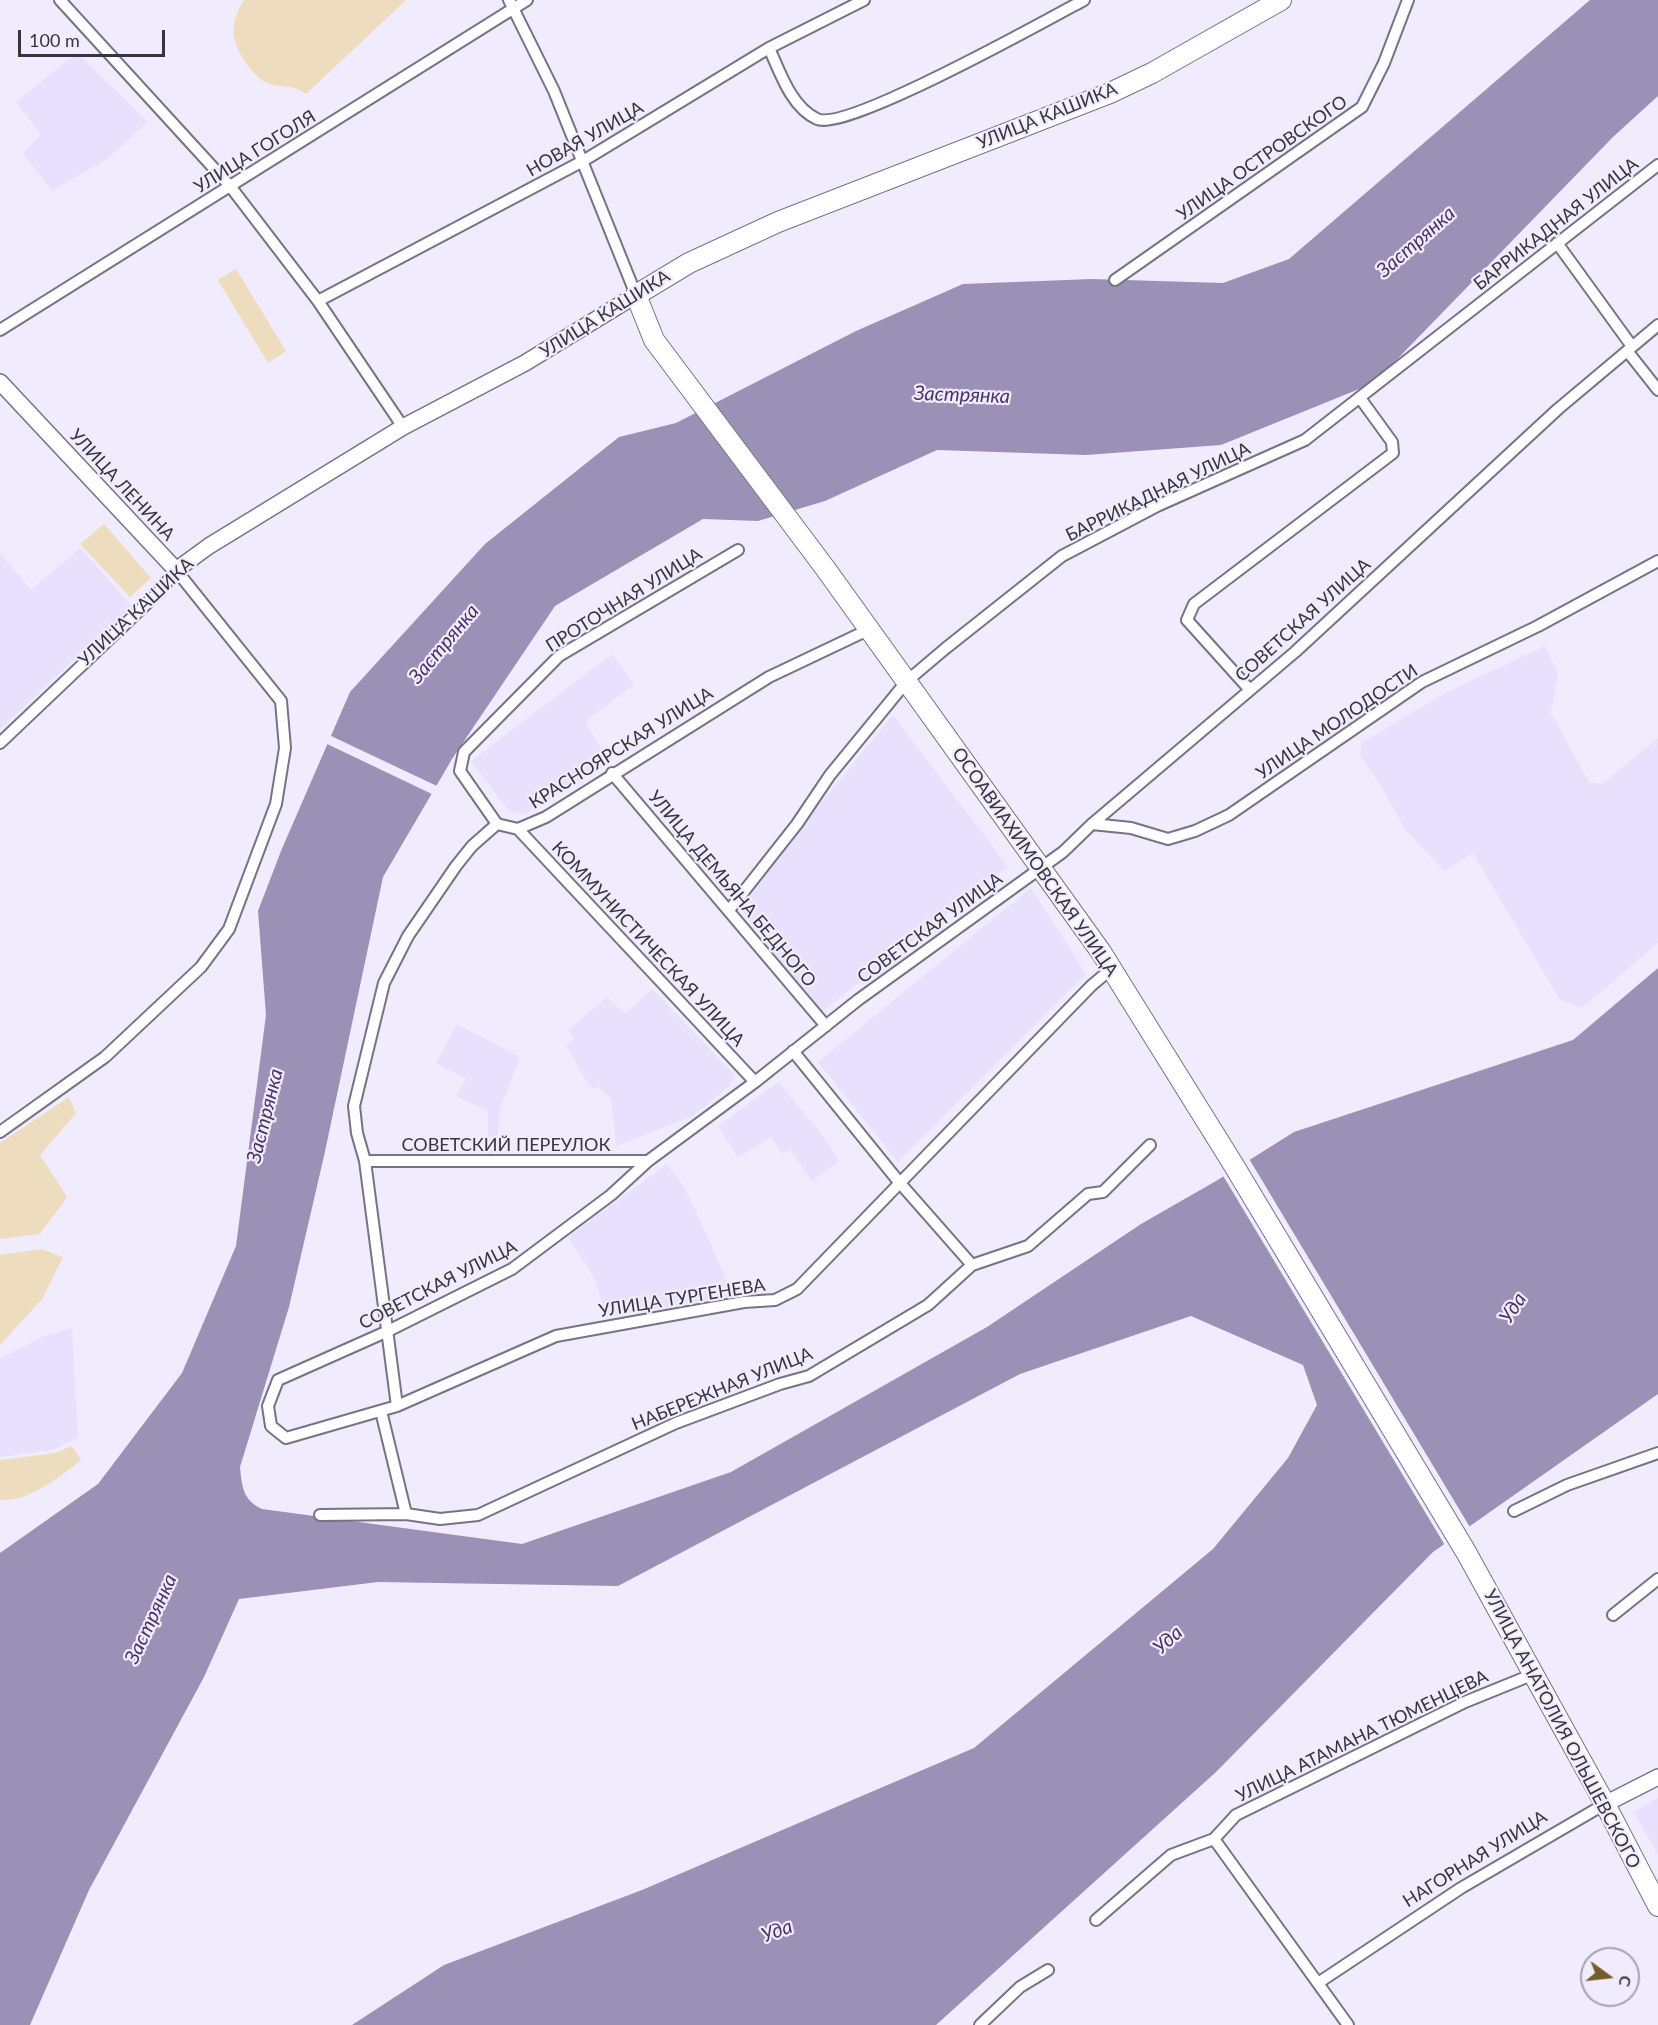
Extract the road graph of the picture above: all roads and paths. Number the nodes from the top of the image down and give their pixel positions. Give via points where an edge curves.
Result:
1 (60, 0) edge
2 (526, 0) edge
3 (864, 0) edge
4 (1084, 0) edge
5 (1408, 0) edge
6 (1275, 1) edge
7 (512, 4) edge
8 (769, 48) junction
9 (583, 160) junction
10 (1658, 165) edge
11 (230, 186) junction
12 (1557, 243) junction
13 (1114, 280) dead end
14 (636, 295) junction
15 (318, 302) junction
16 (1658, 325) edge
17 (0, 330) edge
18 (1629, 349) junction
19 (0, 382) edge
20 (1658, 390) edge
21 (1360, 398) junction
22 (403, 427) junction
23 (738, 550) dead end
24 (1658, 561) edge
25 (176, 570) junction
26 (870, 629) junction
27 (908, 681) junction
28 (1250, 690) junction
29 (0, 743) edge
30 (612, 773) junction
31 (497, 824) junction
32 (1092, 824) junction
33 (518, 829) junction
34 (1042, 867) junction
35 (730, 909) junction
36 (1111, 969) junction
37 (826, 1026) junction
38 (793, 1051) junction
39 (755, 1082) junction
40 (0, 1132) edge
41 (1149, 1145) dead end
42 (365, 1161) junction
43 (648, 1161) junction
44 (899, 1182) junction
45 (972, 1265) junction
46 (388, 1331) junction
47 (397, 1406) junction
48 (381, 1411) junction
49 (286, 1438) joint
50 (1658, 1453) edge
51 (1514, 1511) dead end
52 (406, 1514) junction
53 (320, 1515) dead end
54 (1466, 1552) joint
55 (1658, 1579) edge
56 (1613, 1615) dead end
57 (1534, 1674) junction
58 (1658, 1777) edge
59 (1605, 1804) junction
60 (1214, 1839) junction
61 (1658, 1906) edge
62 (1096, 1920) dead end
63 (1048, 1970) dead end
64 (1318, 1983) junction
65 (1337, 2011) junction
66 (980, 2025) edge
67 (1340, 2025) edge
68 (1348, 2025) edge

1 - 11 street
2 - 7 street, УЛИЦА ГОГОЛЯ
3 - 8 street, НОВАЯ УЛИЦА
4 - 8 street via 926,82 839,118 815,118 800,105 786,86
5 - 13 street, УЛИЦА ОСТРОВСКОГО via 1362,107
6 - 14 highway, УЛИЦА КАШИКА via 1110,93 777,222 689,263
7 - 9 street via 555,91
7 - 11 street, УЛИЦА ГОГОЛЯ
8 - 9 street, НОВАЯ УЛИЦА
9 - 14 street
9 - 15 street, НОВАЯ УЛИЦА
10 - 12 street, БАРРИКАДНАЯ УЛИЦА
11 - 15 street
11 - 17 street, УЛИЦА ГОГОЛЯ
12 - 18 street
12 - 21 street, БАРРИКАДНАЯ УЛИЦА
14 - 22 street, УЛИЦА КАШИКА via 525,363
14 - 26 highway, ОСОАВИАХИМОВСКАЯ УЛИЦА via 654,340
15 - 22 street
16 - 18 street, СОВЕТСКАЯ УЛИЦА
18 - 20 street
18 - 28 street, СОВЕТСКАЯ УЛИЦА
19 - 25 street, УЛИЦА ЛЕНИНА
21 - 27 street, БАРРИКАДНАЯ УЛИЦА via 1305,440 1157,507 1062,556
21 - 28 street via 1392,442 1393,453 1194,604 1187,620
22 - 25 street, УЛИЦА КАШИКА via 208,546
23 - 31 street, ПРОТОЧНАЯ УЛИЦА via 559,656 464,752 460,771
24 - 32 street, УЛИЦА МОЛОДОСТИ via 1538,626 1422,682 1203,828 1168,839 1131,828
25 - 29 street, УЛИЦА КАШИКА via 159,592
25 - 40 street, УЛИЦА ЛЕНИНА via 281,701 285,748 276,804 229,929 201,967 105,1057
26 - 27 highway, ОСОАВИАХИМОВСКАЯ УЛИЦА
26 - 30 street, КРАСНОЯРСКАЯ УЛИЦА via 769,677
27 - 34 highway, ОСОАВИАХИМОВСКАЯ УЛИЦА
27 - 35 street, БАРРИКАДНАЯ УЛИЦА via 830,775
28 - 32 street, СОВЕТСКАЯ УЛИЦА
30 - 33 street, КРАСНОЯРСКАЯ УЛИЦА via 546,817
30 - 35 street, УЛИЦА ДЕМЬЯНА БЕДНОГО
31 - 33 street, КРАСНОЯРСКАЯ УЛИЦА
31 - 42 street via 456,866 408,936 384,983 354,1106
32 - 34 street, СОВЕТСКАЯ УЛИЦА
33 - 39 street, КОММУНИСТИЧЕСКАЯ УЛИЦА
34 - 36 highway, ОСОАВИАХИМОВСКАЯ УЛИЦА
34 - 37 street, СОВЕТСКАЯ УЛИЦА
35 - 37 street, УЛИЦА ДЕМЬЯНА БЕДНОГО
36 - 44 street, УЛИЦА ТУРГЕНЕВА
36 - 54 highway, ОСОАВИАХИМОВСКАЯ УЛИЦА
37 - 38 street, СОВЕТСКАЯ УЛИЦА
38 - 39 street, СОВЕТСКАЯ УЛИЦА
38 - 44 street
39 - 43 street, СОВЕТСКАЯ УЛИЦА
41 - 45 street, НАБЕРЕЖНАЯ УЛИЦА via 1103,1192 1088,1194 1029,1246
42 - 43 street, СОВЕТСКИЙ ПЕРЕУЛОК
42 - 46 street
43 - 46 street, СОВЕТСКАЯ УЛИЦА via 611,1196 512,1269
44 - 45 street
44 - 47 street, УЛИЦА ТУРГЕНЕВА via 797,1289 776,1300 744,1302 556,1336
45 - 52 street, НАБЕРЕЖНАЯ УЛИЦА via 928,1305 809,1376 676,1423 477,1515 440,1519
46 - 47 street
46 - 49 street, СОВЕТСКАЯ УЛИЦА via 278,1380 268,1406 271,1426
47 - 48 street, УЛИЦА ТУРГЕНЕВА
48 - 49 street, УЛИЦА ТУРГЕНЕВА
48 - 52 street
50 - 51 street via 1567,1485
52 - 53 street, НАБЕРЕЖНАЯ УЛИЦА
54 - 57 highway, УЛИЦА АНАТОЛИЯ ОЛЬШЕВСКОГО
55 - 56 street
57 - 59 highway, УЛИЦА АНАТОЛИЯ ОЛЬШЕВСКОГО
57 - 60 street, УЛИЦА АТАМАНА ТЮМЕНЦЕВА via 1465,1702 1236,1815
58 - 59 street, НАГОРНАЯ УЛИЦА
59 - 61 highway, УЛИЦА АНАТОЛИЯ ОЛЬШЕВСКОГО
59 - 64 street, НАГОРНАЯ УЛИЦА via 1461,1888
60 - 62 street via 1171,1856
60 - 64 street
63 - 66 street via 1020,1987
64 - 65 street
65 - 67 street
65 - 68 street

